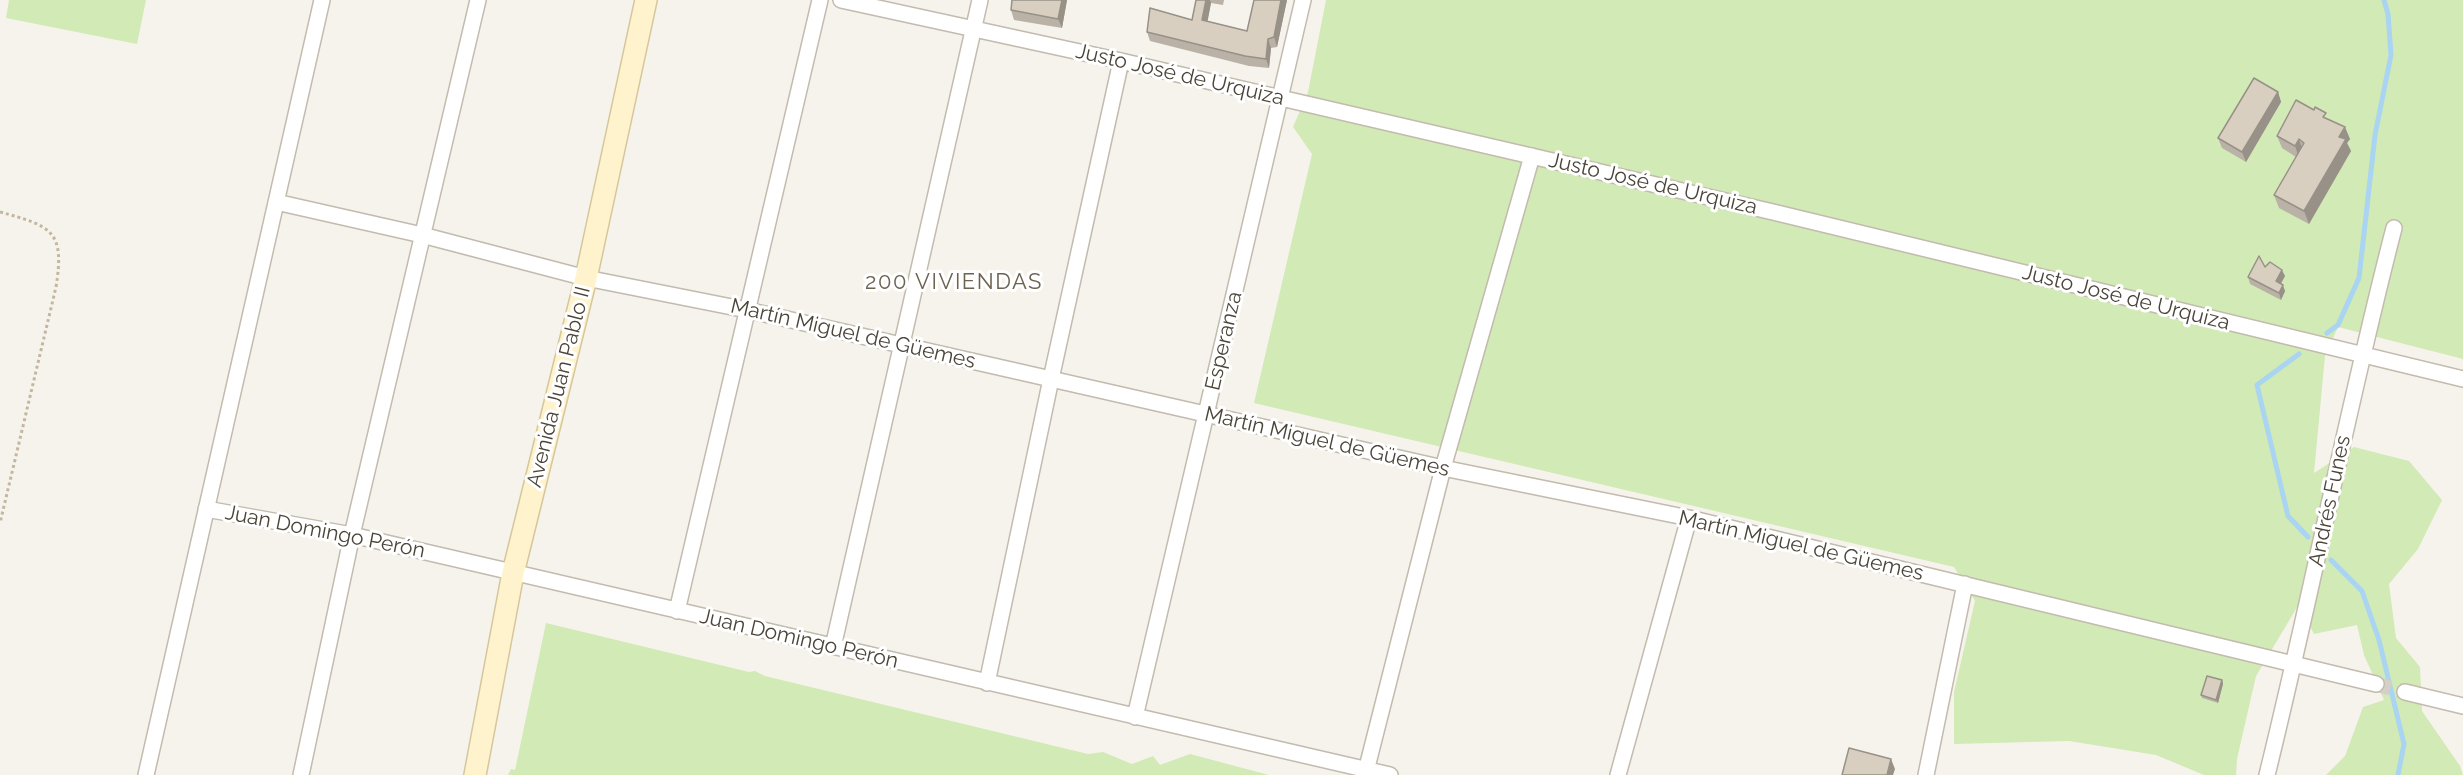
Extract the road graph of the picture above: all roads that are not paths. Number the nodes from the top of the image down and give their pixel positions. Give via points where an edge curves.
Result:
1 (322, 0) edge
2 (478, 0) edge
3 (646, 0) edge
4 (820, 0) edge
5 (841, 0) edge
6 (980, 0) edge
7 (1303, 0) edge
8 (972, 28) junction
9 (1121, 61) junction
10 (1281, 98) junction
11 (1532, 156) junction
12 (276, 202) junction
13 (2394, 228) dead end
14 (422, 235) junction
15 (586, 278) junction
16 (747, 310) junction
17 (900, 345) junction
18 (2361, 355) junction
19 (1051, 379) junction
20 (2463, 380) edge
21 (1206, 415) junction
22 (1443, 468) junction
23 (206, 509) junction
24 (1689, 518) junction
25 (352, 535) junction
26 (513, 573) junction
27 (1965, 584) junction
28 (677, 611) junction
29 (833, 647) junction
30 (2295, 663) junction
31 (987, 683) junction
32 (2376, 684) tunnel mouth
33 (2405, 692) tunnel mouth
34 (2463, 706) edge
35 (1135, 717) junction
36 (1365, 772) edge
37 (146, 775) edge
38 (301, 775) edge
39 (475, 775) edge
40 (1390, 775) edge
41 (1618, 775) edge
42 (1926, 775) edge
43 (2267, 775) edge

1 - 12 street
2 - 14 street
3 - 15 street, Avenida Juan Pablo II
4 - 16 street
5 - 8 street, Justo José de Urquiza
6 - 8 street
7 - 10 street, Esperanza
8 - 9 street, Justo José de Urquiza
8 - 17 street
9 - 10 street, Justo José de Urquiza
9 - 19 street
10 - 11 street, Justo José de Urquiza
10 - 21 street, Esperanza
11 - 18 street, Justo José de Urquiza
11 - 22 street
12 - 14 street, Martín Miguel de Güemes
12 - 23 street
13 - 18 street, Andrés Funes
14 - 15 street, Martín Miguel de Güemes
14 - 25 street
15 - 16 street, Martín Miguel de Güemes
15 - 26 street, Avenida Juan Pablo II
16 - 17 street, Martín Miguel de Güemes
16 - 28 street
17 - 19 street, Martín Miguel de Güemes
17 - 29 street
18 - 20 street, Justo José de Urquiza
18 - 30 street, Andrés Funes
19 - 21 street, Martín Miguel de Güemes
19 - 31 street
21 - 22 street, Martín Miguel de Güemes
21 - 35 street, Esperanza
22 - 24 street, Martín Miguel de Güemes
22 - 36 street
23 - 25 street, Juan Domingo Perón
23 - 37 street
24 - 27 street, Martín Miguel de Güemes
24 - 41 street
25 - 26 street, Juan Domingo Perón
25 - 38 street
26 - 28 street, Juan Domingo Perón
26 - 39 street, Avenida Juan Pablo II
27 - 30 street, Martín Miguel de Güemes
27 - 42 street
28 - 29 street, Juan Domingo Perón
29 - 31 street, Juan Domingo Perón
30 - 32 street, Martín Miguel de Güemes
30 - 43 street, Andrés Funes
31 - 35 street, Juan Domingo Perón
33 - 34 street
35 - 36 street, Juan Domingo Perón
36 - 40 street, Juan Domingo Perón

